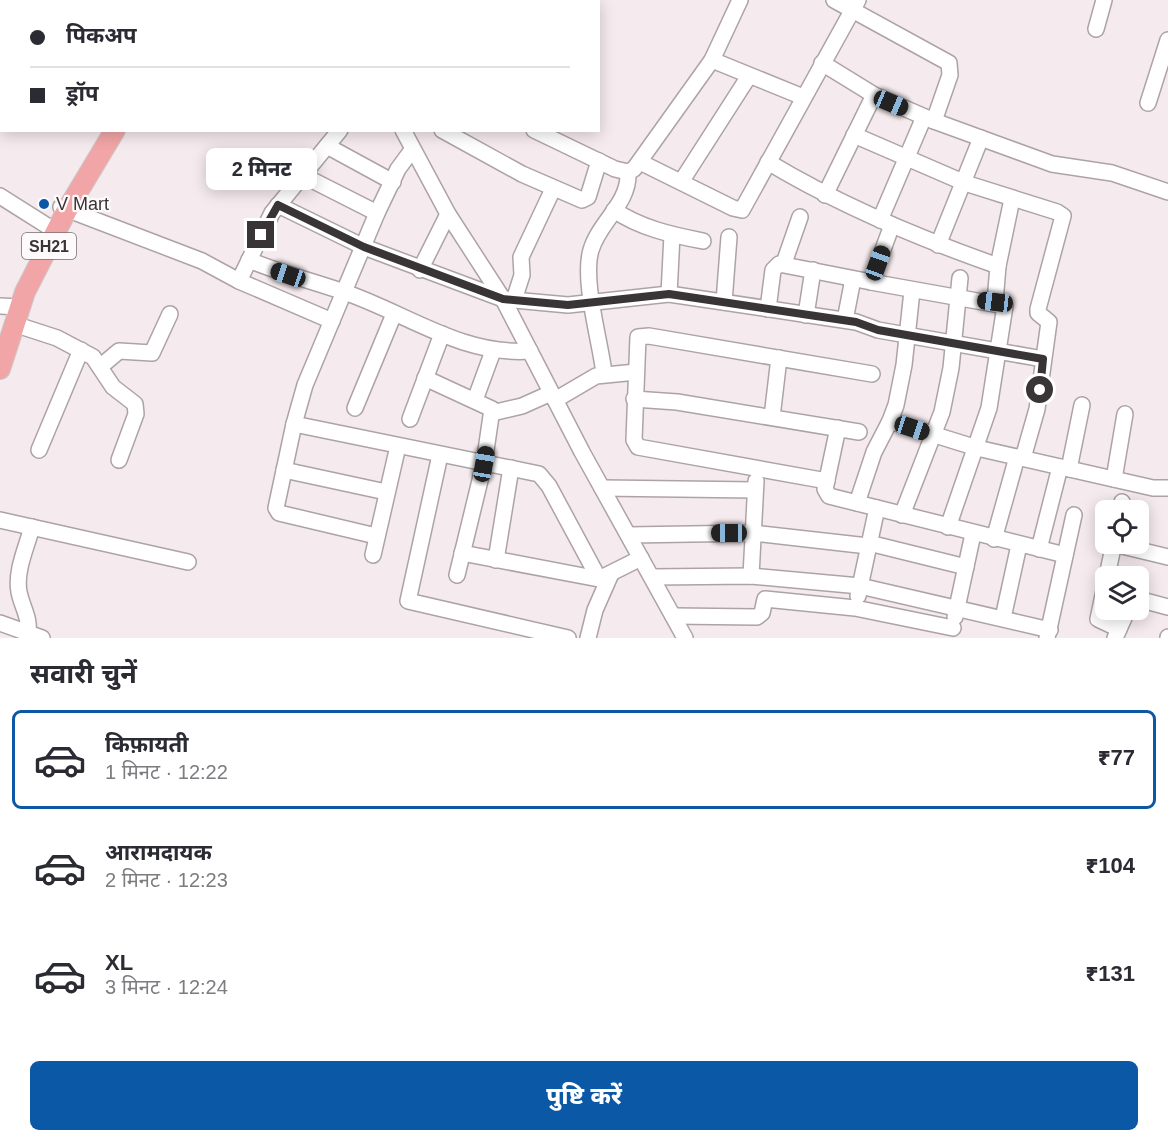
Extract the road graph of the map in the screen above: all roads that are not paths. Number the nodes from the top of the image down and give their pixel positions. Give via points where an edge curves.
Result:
1 (740, 0) edge
2 (834, 0) edge
3 (1104, 0) edge
4 (855, 5) edge
5 (1096, 29) dead end
6 (1168, 40) edge
7 (712, 60) junction
8 (822, 63) junction
9 (749, 76) junction
10 (874, 95) junction
11 (803, 97) junction
12 (1148, 103) dead end
13 (929, 119) junction
14 (106, 132) edge
15 (113, 132) edge
16 (338, 132) edge
17 (404, 132) edge
18 (445, 132) edge
19 (544, 132) edge
20 (854, 135) junction
21 (981, 138) junction
22 (327, 146) junction
23 (412, 150) junction
24 (906, 159) junction
25 (599, 161) junction
26 (640, 162) junction
27 (768, 162) junction
28 (628, 172) junction
29 (302, 176) junction
30 (393, 182) junction
31 (681, 182) junction
32 (965, 183) junction
33 (553, 189) junction
34 (1168, 192) edge
35 (825, 195) junction
36 (0, 196) edge
37 (1012, 199) junction
38 (278, 205) junction
39 (64, 208) junction
40 (614, 210) junction
41 (377, 213) junction
42 (448, 214) junction
43 (800, 217) dead end
44 (886, 222) junction
45 (49, 227) junction
46 (672, 235) junction
47 (729, 237) dead end
48 (703, 241) dead end
49 (938, 244) junction
50 (364, 247) junction
51 (249, 260) junction
52 (784, 263) junction
53 (998, 266) junction
54 (420, 270) junction
55 (813, 270) junction
56 (960, 278) dead end
57 (854, 279) junction
58 (238, 281) junction
59 (871, 282) junction
60 (912, 291) junction
61 (346, 293) junction
62 (669, 294) junction
63 (958, 298) junction
64 (508, 300) junction
65 (724, 302) junction
66 (995, 302) junction
67 (592, 303) junction
68 (768, 309) junction
69 (12, 310) edge
70 (170, 314) dead end
71 (394, 314) junction
72 (806, 315) junction
73 (845, 320) junction
74 (332, 321) junction
75 (442, 334) junction
76 (907, 334) junction
77 (953, 344) junction
78 (0, 346) edge
79 (81, 350) junction
80 (493, 351) junction
81 (530, 351) junction
82 (1000, 353) junction
83 (779, 358) junction
84 (1043, 359) junction
85 (100, 367) junction
86 (0, 369) edge
87 (636, 372) junction
88 (604, 373) junction
89 (872, 374) dead end
90 (425, 378) junction
91 (553, 397) junction
92 (634, 399) junction
93 (475, 400) junction
94 (1082, 405) dead end
95 (355, 408) dead end
96 (492, 413) junction
97 (1125, 414) dead end
98 (772, 417) junction
99 (410, 419) dead end
100 (890, 421) junction
101 (294, 424) junction
102 (838, 428) junction
103 (859, 432) dead end
104 (934, 435) junction
105 (398, 446) junction
106 (976, 448) junction
107 (39, 450) dead end
108 (440, 454) junction
109 (1020, 458) junction
110 (119, 460) dead end
111 (484, 464) junction
112 (511, 468) junction
113 (1064, 468) junction
114 (757, 469) junction
115 (284, 470) junction
116 (1114, 479) junction
117 (827, 481) junction
118 (602, 488) junction
119 (1168, 488) edge
120 (756, 490) junction
121 (386, 492) junction
122 (857, 503) junction
123 (877, 508) junction
124 (1074, 514) dead end
125 (902, 515) junction
126 (0, 520) edge
127 (32, 526) junction
128 (948, 527) junction
129 (753, 533) junction
130 (973, 534) junction
131 (628, 535) junction
132 (376, 536) junction
133 (994, 539) junction
134 (868, 544) junction
135 (1019, 544) junction
136 (1039, 549) junction
137 (1149, 552) edge
138 (462, 553) junction
139 (373, 555) dead end
140 (1065, 555) junction
141 (1168, 557) edge
142 (641, 558) junction
143 (496, 560) junction
144 (188, 562) dead end
145 (966, 567) junction
146 (457, 575) dead end
147 (751, 576) junction
148 (652, 577) junction
149 (604, 578) junction
150 (860, 586) junction
151 (1149, 602) edge
152 (957, 607) junction
153 (1168, 607) edge
154 (855, 608) junction
155 (673, 616) junction
156 (1003, 618) junction
157 (1099, 620) edge
158 (0, 623) edge
159 (952, 633) edge
160 (1117, 633) edge
161 (1048, 634) edge
162 (35, 636) edge
163 (568, 638) edge
164 (588, 638) edge
165 (685, 638) edge

1 - 7 street
2 - 4 street
3 - 5 street
4 - 8 street
4 - 13 street via 949,63 950,75
6 - 12 street
7 - 9 street
7 - 26 street
8 - 10 street
8 - 11 street
9 - 11 street
9 - 31 street
10 - 13 street
10 - 20 street
11 - 27 street
13 - 21 street
13 - 24 street
14 - 39 main road
15 - 39 main road, SH21
16 - 22 street
17 - 23 street
18 - 33 street
19 - 25 street
20 - 24 street
20 - 35 street
21 - 32 street
21 - 34 street via 1052,164 1112,173
22 - 29 street
22 - 30 street
23 - 30 street
23 - 42 street
24 - 32 street
24 - 44 street
25 - 28 street
25 - 33 street via 585,200
26 - 28 street
26 - 31 street
27 - 31 street via 742,210
27 - 35 street
28 - 40 street via 627,185
29 - 38 street
29 - 41 street
30 - 41 street
32 - 37 street
32 - 49 street
33 - 64 street via 521,257 522,275
35 - 44 street
36 - 45 street
37 - 53 street
37 - 84 street via 1063,216 1038,309 1048,322
38 - 50 street
38 - 51 street
39 - 45 main road
39 - 58 street via 196,259
39 - 69 main road, SH21
40 - 46 street
40 - 67 street via 590,250
41 - 50 street
42 - 54 street
42 - 64 street
43 - 52 street
44 - 49 street
44 - 59 street
45 - 69 main road
46 - 48 street
46 - 62 street
47 - 65 street
49 - 53 street
50 - 54 street
50 - 61 street
51 - 58 street
51 - 61 street
52 - 55 street
52 - 68 street via 773,270
53 - 66 street
54 - 64 street
55 - 57 street
55 - 72 street
56 - 63 street
57 - 59 street
57 - 73 street
58 - 74 street
59 - 60 street
60 - 63 street
60 - 76 street
61 - 71 street
61 - 74 street
62 - 65 street
62 - 67 street
63 - 66 street
63 - 77 street
64 - 67 street
64 - 81 street
65 - 68 street
66 - 82 street via 1005,306
67 - 88 street
68 - 72 street
69 - 78 main road
69 - 79 street
69 - 86 main road, SH21
70 - 85 street via 152,353 119,351
71 - 75 street
71 - 95 street
72 - 73 street
73 - 76 street
74 - 101 street via 305,385
75 - 80 street
75 - 90 street
76 - 77 street
76 - 100 street
77 - 82 street
77 - 104 street
79 - 85 street
79 - 107 street
80 - 81 street
80 - 93 street
81 - 91 street
82 - 84 street
82 - 106 street
83 - 87 street via 642,336 637,342
83 - 89 street
83 - 98 street
84 - 109 street via 1037,409
85 - 110 street via 113,387 137,408
87 - 88 street
87 - 92 street
88 - 91 street
90 - 93 street
90 - 99 street
91 - 96 street
91 - 118 street
92 - 98 street
92 - 114 street via 634,440 638,447
93 - 96 street via 490,406
94 - 113 street
96 - 111 street
97 - 116 street
98 - 102 street
100 - 104 street
100 - 122 street via 874,452
101 - 105 street
101 - 115 street
102 - 103 street
102 - 117 street
104 - 106 street
104 - 125 street
105 - 108 street
105 - 121 street
106 - 109 street
106 - 128 street
108 - 111 street
108 - 163 street via 408,601
109 - 113 street
109 - 133 street
111 - 112 street
111 - 138 street
112 - 143 street
112 - 149 street via 543,477
113 - 116 street
113 - 136 street
114 - 117 street
114 - 120 street
115 - 121 street
115 - 132 street via 276,508 279,513
116 - 119 street
117 - 122 street via 826,494
118 - 120 street
118 - 131 street
120 - 129 street
121 - 132 street
122 - 123 street
123 - 125 street
123 - 134 street
124 - 140 street
125 - 128 street
126 - 127 street
127 - 144 street
127 - 162 street via 19,591
128 - 130 street
129 - 131 street
129 - 134 street
129 - 147 street
130 - 133 street
130 - 145 street
131 - 142 street
132 - 139 street
133 - 135 street
134 - 145 street
134 - 150 street
135 - 136 street
135 - 156 street
136 - 140 street
137 - 141 street
138 - 143 street
138 - 146 street
140 - 161 street
142 - 148 street
142 - 149 street
143 - 149 street
145 - 152 street
147 - 148 street
147 - 150 street
148 - 155 street
149 - 164 street
150 - 152 street
150 - 154 street
151 - 153 street
152 - 156 street
152 - 159 street
154 - 155 street via 765,599 757,617
154 - 159 street
155 - 165 street
156 - 161 street
157 - 160 street
158 - 162 street

